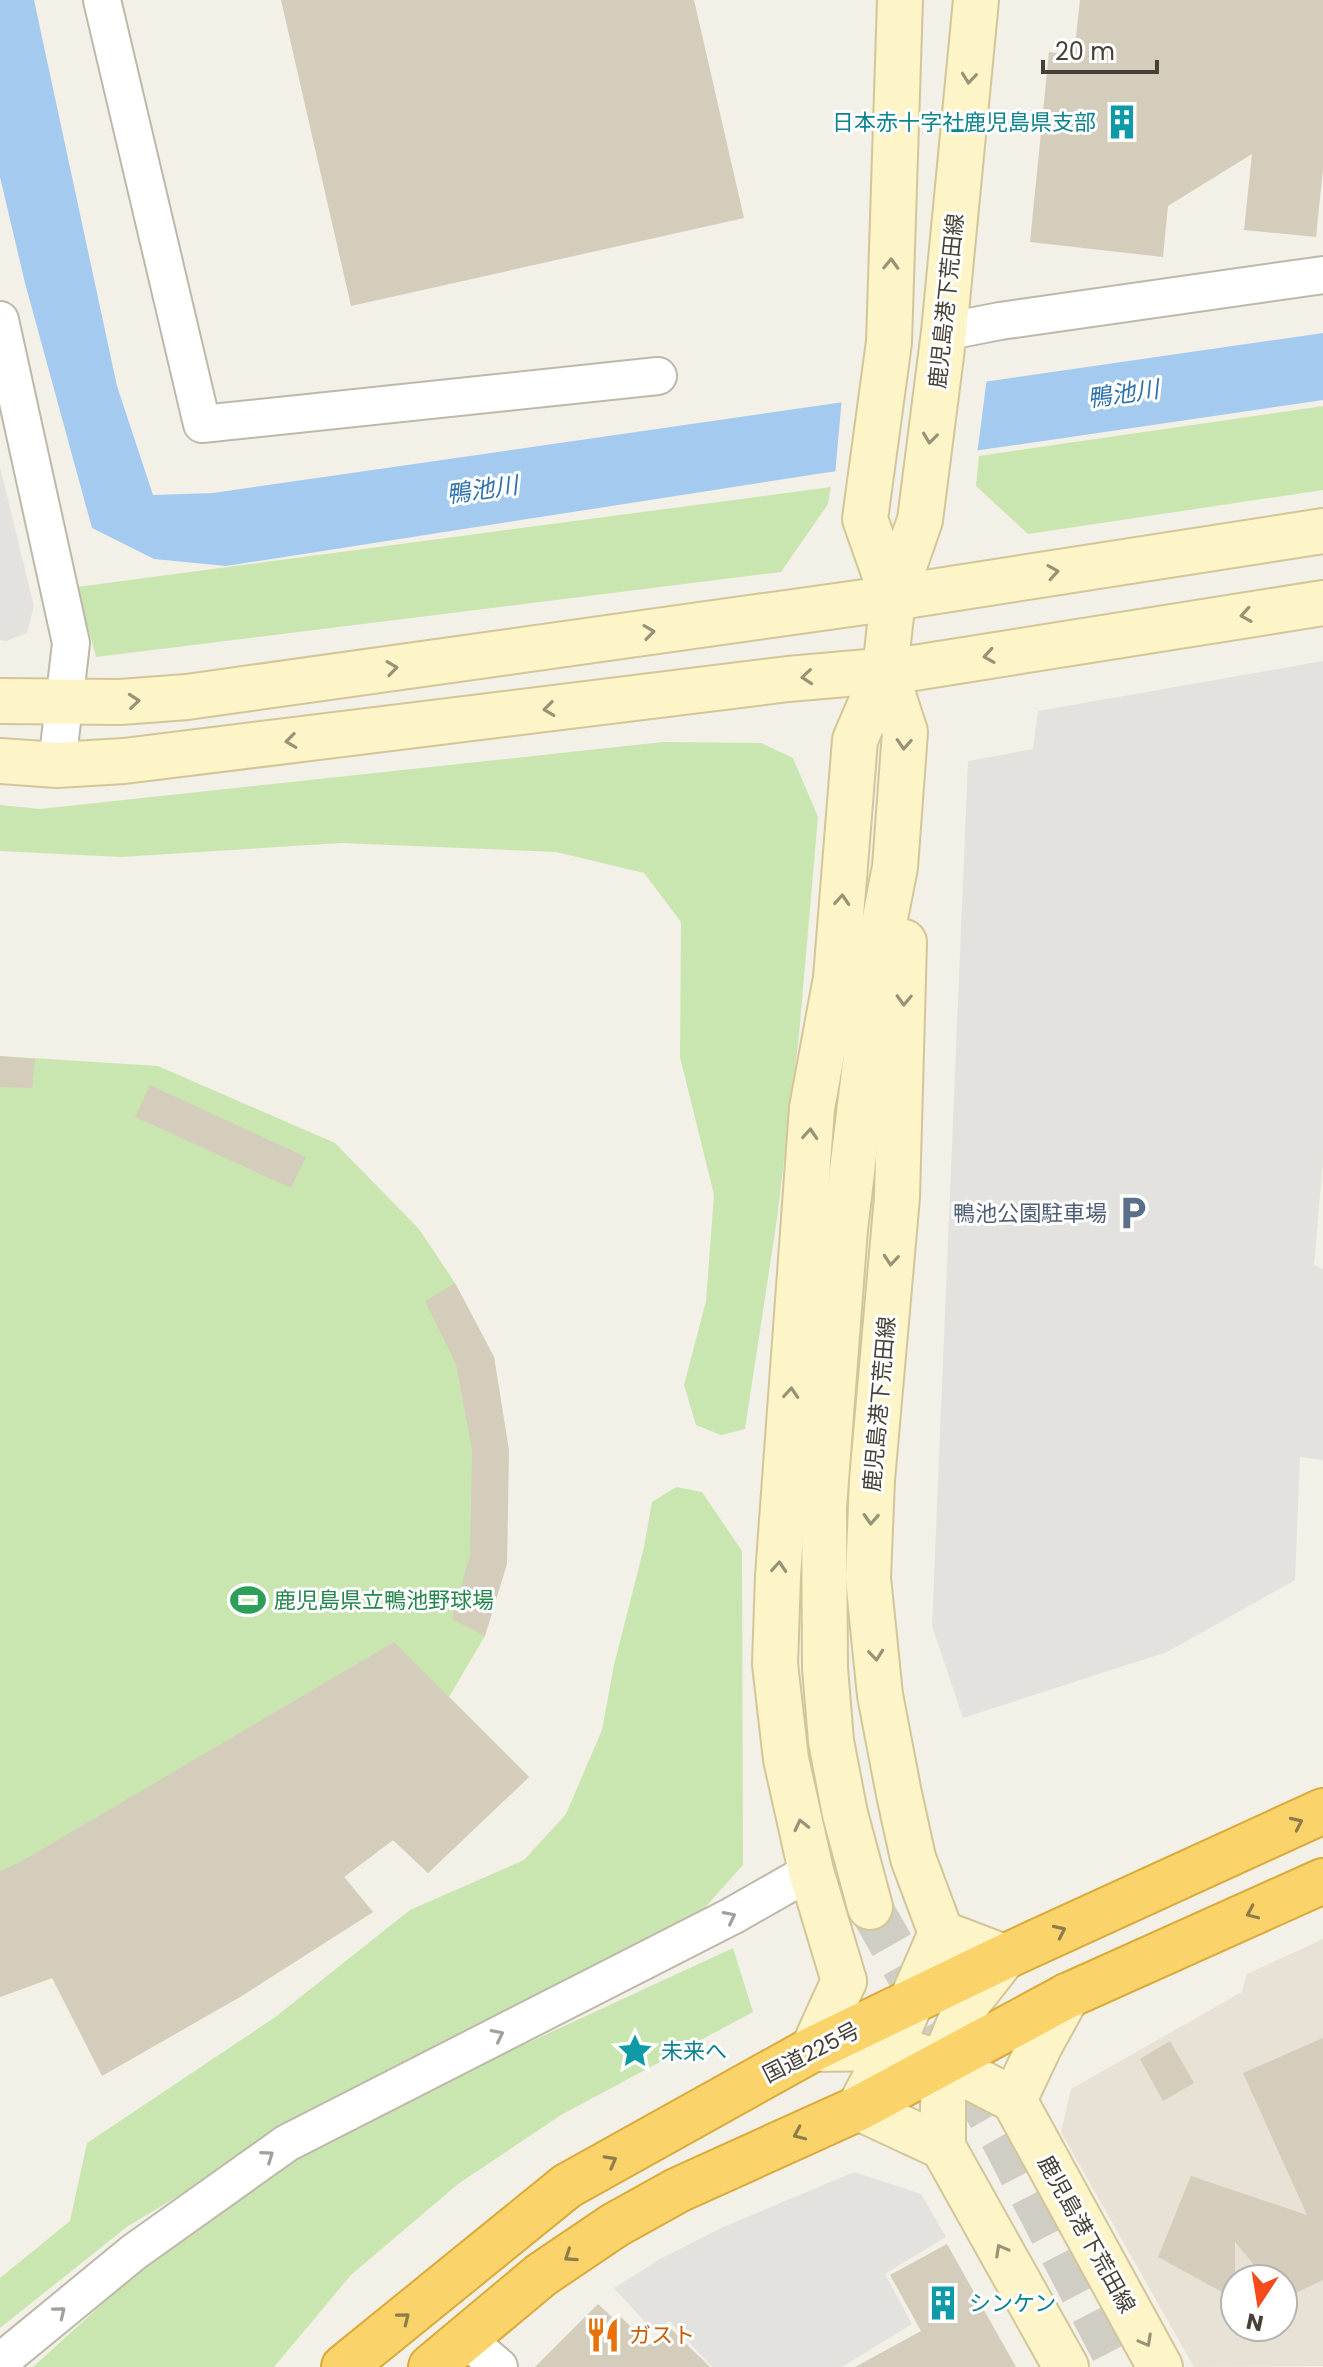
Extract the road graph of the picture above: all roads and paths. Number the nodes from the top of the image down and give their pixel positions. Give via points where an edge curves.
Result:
1 (102, 0) edge
2 (900, 0) edge
3 (976, 0) edge
4 (1323, 275) edge
5 (0, 320) edge
6 (944, 332) junction
7 (658, 376) dead end
8 (1323, 531) edge
9 (893, 598) junction
10 (1323, 603) edge
11 (885, 670) junction
12 (0, 701) edge
13 (64, 703) junction
14 (0, 761) edge
15 (57, 765) junction
16 (895, 867) junction
17 (836, 978) junction
18 (845, 1229) junction
19 (1323, 1811) edge
20 (811, 1871) junction
21 (1323, 1881) edge
22 (870, 1907) tunnel mouth
23 (941, 1933) junction
24 (1004, 1957) junction
25 (844, 1981) junction
26 (1067, 1996) junction
27 (911, 2002) junction
28 (967, 2004) junction
29 (891, 2048) junction
30 (813, 2049) junction
31 (943, 2063) junction
32 (1014, 2100) junction
33 (859, 2108) junction
34 (943, 2147) junction
35 (465, 2338) junction
36 (0, 2362) edge
37 (344, 2367) edge
38 (431, 2367) edge
39 (499, 2367) edge
40 (1066, 2367) edge
41 (1160, 2367) edge

1 - 7 street via 202,424
9 -> 2 main road, 鹿児島港下荒田線 via 865,519 889,342
3 -> 6 main road, 鹿児島港下荒田線
4 - 6 street
5 - 13 street via 71,643
6 -> 9 main road, 鹿児島港下荒田線 via 920,520
9 -> 8 main road
9 - 11 main road, 鹿児島港下荒田線
13 -> 9 main road via 187,697
10 -> 11 main road
11 -> 15 main road
11 -> 16 main road, 鹿児島港下荒田線 via 905,732
17 -> 11 main road, 鹿児島港下荒田線 via 855,740
12 - 13 main road
13 - 15 street
14 - 15 main road
16 - 18 main road, 鹿児島港下荒田線 via 879,949
16 -> 23 main road, 鹿児島港下荒田線 via 905,955 897,1197 868,1578 880,1695 899,1794 913,1858
17 - 18 main road, 鹿児島港下荒田線
20 -> 17 main road, 鹿児島港下荒田線 via 786,1759 776,1649 778,1576 812,1108
18 - 22 main road, 鹿児島港下荒田線 via 824,1507 825,1668 842,1800
24 -> 19 highway, 国道225号
20 - 25 main road, 鹿児島港下荒田線
36 -> 20 street via 134,2252 287,2143
21 -> 26 highway
23 - 24 main road
23 - 27 main road
24 - 27 highway, 国道225号
24 - 28 main road
25 - 27 main road
25 - 30 main road
26 - 28 main road
26 - 31 highway
26 - 32 main road
27 - 28 main road
27 - 29 main road
27 - 30 highway, 国道225号
28 - 31 main road
29 - 30 main road
29 - 31 main road
29 - 33 main road
37 -> 30 highway, 国道225号 via 567,2186
31 - 32 main road
31 - 33 highway
31 - 34 main road
32 -> 41 main road, 鹿児島港下荒田線
33 - 34 main road
33 -> 35 highway via 707,2175 615,2225 541,2275
40 -> 34 main road
35 - 38 highway
35 - 39 street

